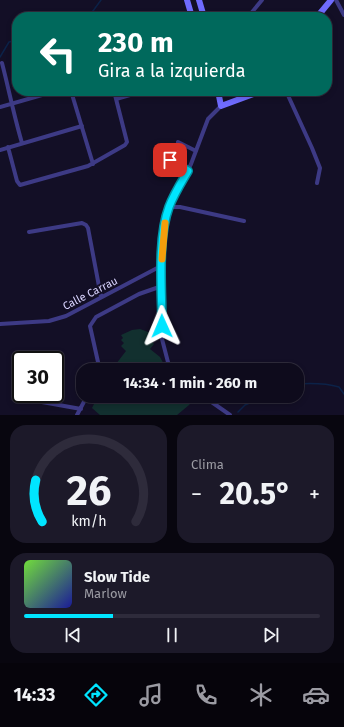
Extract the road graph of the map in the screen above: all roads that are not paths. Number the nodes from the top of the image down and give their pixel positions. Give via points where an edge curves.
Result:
1 (187, 0) edge
2 (199, 0) edge
3 (262, 0) edge
4 (331, 0) edge
5 (336, 0) edge
6 (191, 12) edge
7 (203, 12) edge
8 (252, 12) edge
9 (321, 12) edge
10 (344, 15) edge
11 (2, 63) dead end
12 (38, 96) edge
13 (73, 96) edge
14 (115, 96) edge
15 (126, 96) edge
16 (219, 96) edge
17 (248, 96) edge
18 (288, 96) edge
19 (116, 99) junction
20 (12, 104) junction
21 (221, 106) junction
22 (0, 107) edge
23 (82, 126) junction
24 (178, 142) dead end
25 (22, 143) junction
26 (8, 147) junction
27 (0, 150) edge
28 (196, 152) junction
29 (170, 160) dead end
30 (93, 164) junction
31 (188, 171) junction
32 (317, 183) dead end
33 (169, 207) junction
34 (244, 221) dead end
35 (29, 232) dead end
36 (161, 266) junction
37 (162, 286) junction
38 (102, 297) junction
39 (0, 324) edge
40 (98, 363) edge
41 (168, 363) edge
42 (48, 403) edge
43 (84, 403) edge
44 (213, 403) edge
45 (81, 409) junction
46 (77, 415) edge
47 (230, 415) edge

1 - 6 street
2 - 7 street
3 - 8 street
4 - 9 street
5 - 10 street
11 - 20 street
12 - 20 street
13 - 23 street
14 - 19 street
15 - 19 street
16 - 21 street
17 - 21 street
18 - 32 street via 320,168
19 - 30 street via 127,142
20 - 22 street
20 - 25 street
21 - 28 street via 208,119
23 - 25 street
23 - 30 street
24 - 28 street
25 - 26 street
26 - 27 street
26 - 30 street via 20,184
28 - 31 street
29 - 31 street
31 - 33 street
33 - 34 street via 180,207
33 - 36 street
35 - 38 street via 82,223 86,225
36 - 37 street
36 - 38 street, Calle Carrau
37 - 40 street via 139,294 96,317 90,326
37 - 41 street via 162,339
38 - 39 street, Calle Carrau via 66,316 48,321
42 - 45 street
43 - 45 street
44 - 47 street
45 - 46 street

